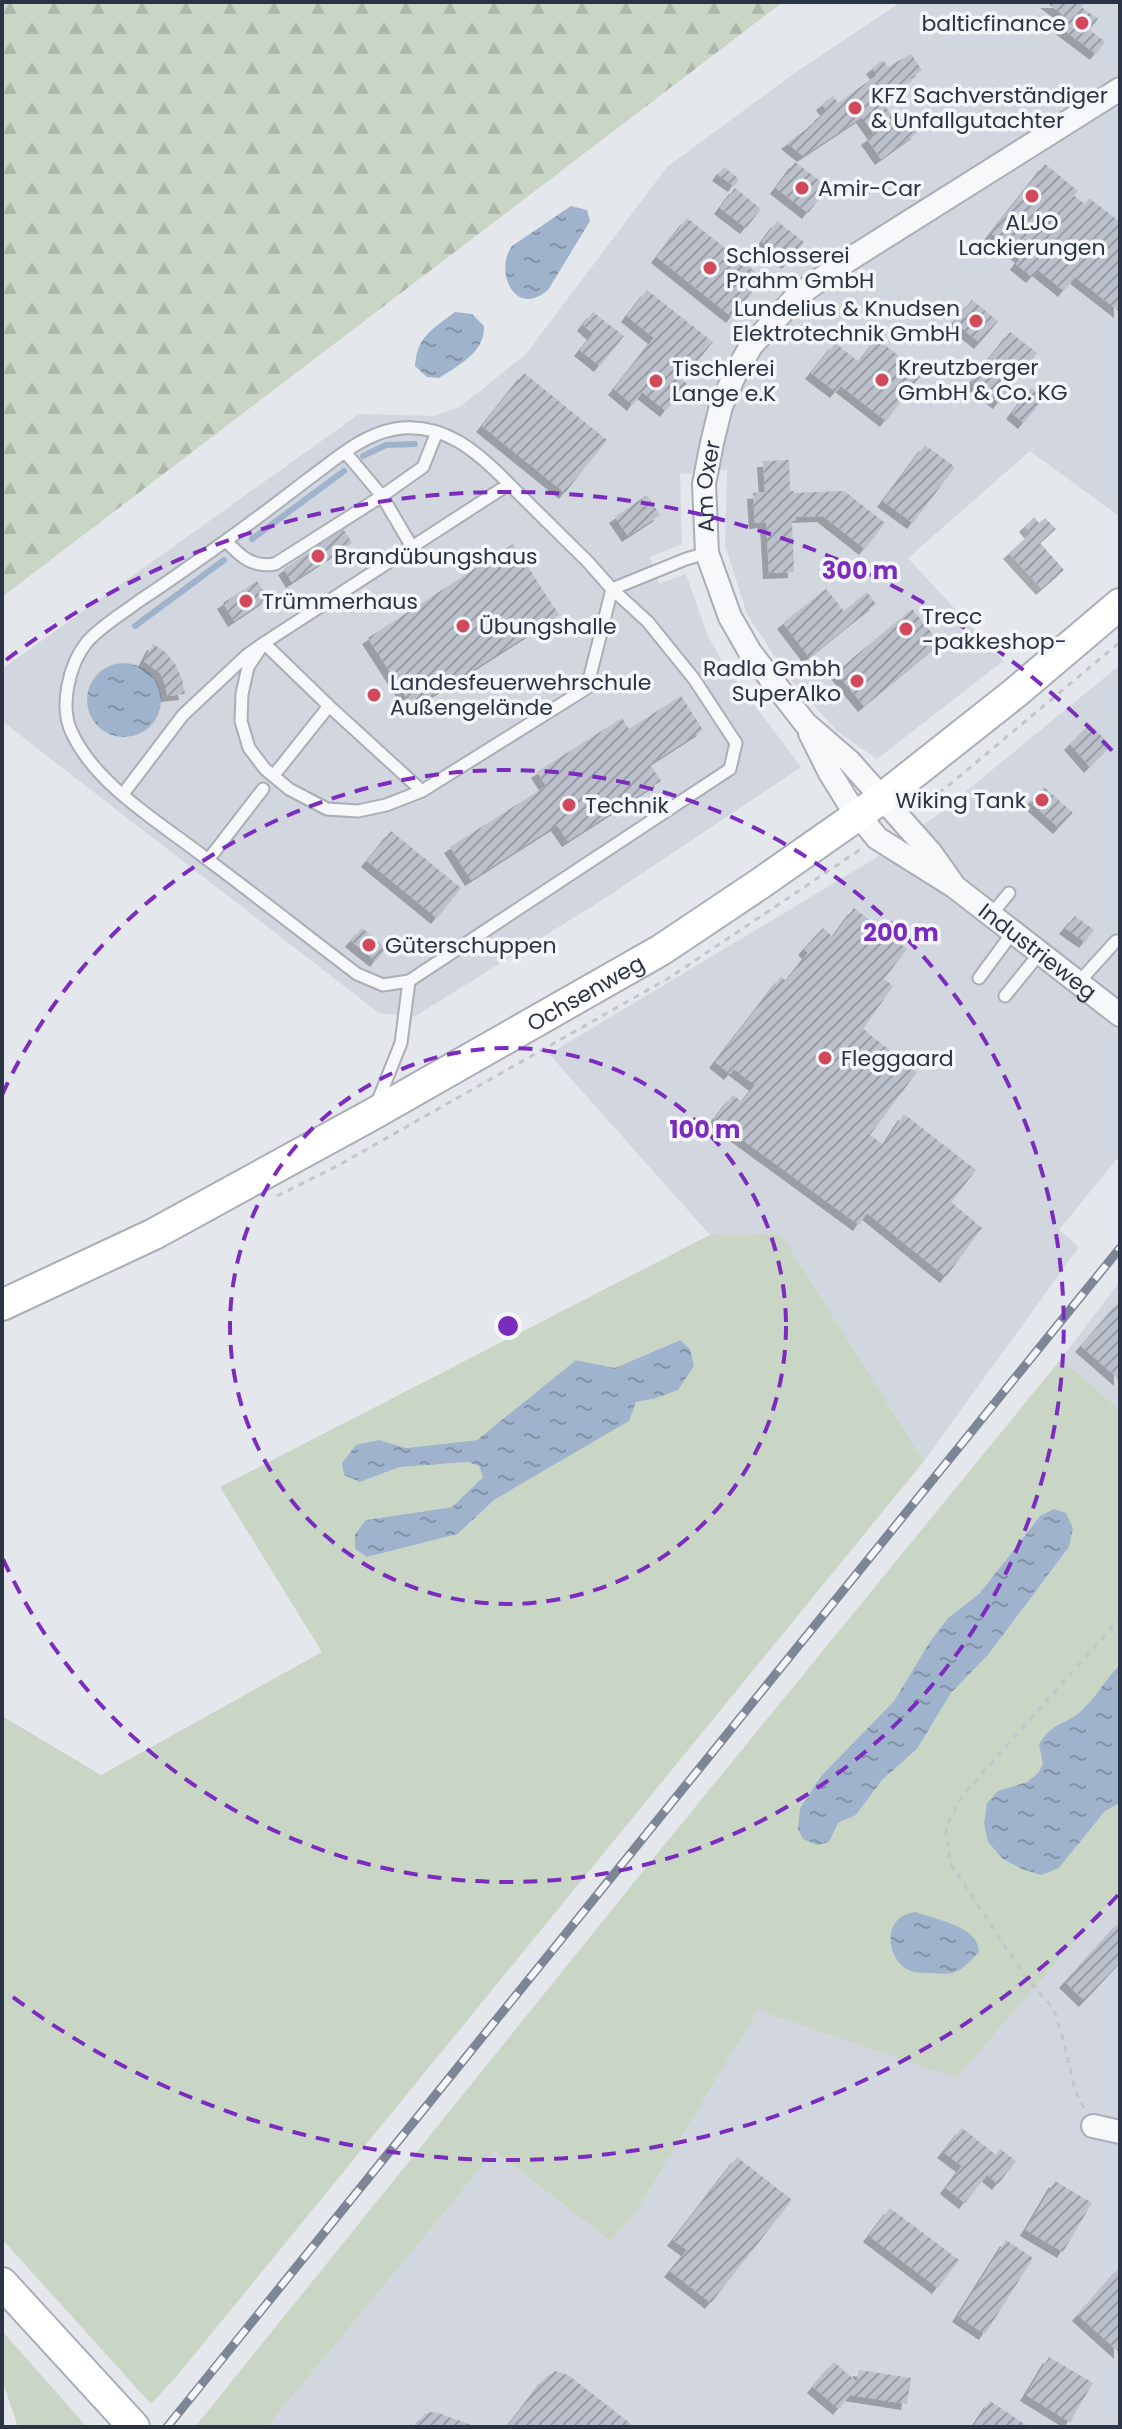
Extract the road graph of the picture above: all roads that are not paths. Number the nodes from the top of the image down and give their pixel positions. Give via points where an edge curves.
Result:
1 (1120, 89) edge
2 (437, 432) junction
3 (345, 452) junction
4 (509, 484) junction
5 (382, 496) junction
6 (226, 541) junction
7 (412, 547) junction
8 (707, 553) junction
9 (612, 589) junction
10 (1120, 604) edge
11 (264, 643) junction
12 (329, 706) junction
13 (278, 770) dead end
14 (263, 789) dead end
15 (422, 791) junction
16 (123, 794) junction
17 (869, 807) junction
18 (208, 860) junction
19 (1009, 893) dead end
20 (991, 915) junction
21 (1013, 932) junction
22 (1116, 941) dead end
23 (1040, 953) junction
24 (979, 978) dead end
25 (409, 981) junction
26 (1078, 983) junction
27 (1005, 996) dead end
28 (1120, 1015) edge
29 (373, 1114) junction
30 (2, 1305) edge
31 (1093, 2126) road end
32 (1120, 2132) edge
33 (2, 2283) edge
34 (126, 2420) edge

1 - 8 street, Am Oxer via 820,278 774,319 751,346 721,406 704,484
2 - 3 lane via 395,429
2 - 4 lane via 459,440
2 - 5 lane via 423,467
3 - 5 lane
3 - 6 lane
4 - 7 lane
4 - 9 lane
5 - 6 lane via 275,564 262,566
5 - 7 lane
6 - 16 lane via 109,622 87,642 73,665 66,695 70,730 87,759
7 - 11 lane
8 - 9 lane
8 - 17 street, Am Oxer via 730,617 750,652 805,723 830,773
9 - 15 lane via 587,688
9 - 25 lane via 648,622 694,679 736,743 730,769
10 - 17 main road, Ochsenweg
11 - 12 lane
11 - 15 lane via 248,667 241,721 249,748 265,769 327,809 358,811
11 - 16 lane via 183,715
12 - 13 lane
12 - 15 lane
14 - 18 lane
16 - 18 lane
17 - 20 street, Industrieweg via 877,838
17 - 29 main road, Ochsenweg via 661,950
18 - 25 lane via 357,974 383,985
19 - 20 lane
20 - 21 street, Industrieweg
21 - 23 street, Industrieweg
21 - 24 lane
22 - 26 lane
23 - 26 street, Industrieweg
23 - 27 lane
25 - 29 lane via 401,1043
26 - 28 street, Industrieweg
29 - 30 main road, Ochsenweg via 154,1234
31 - 32 street
33 - 34 main road

